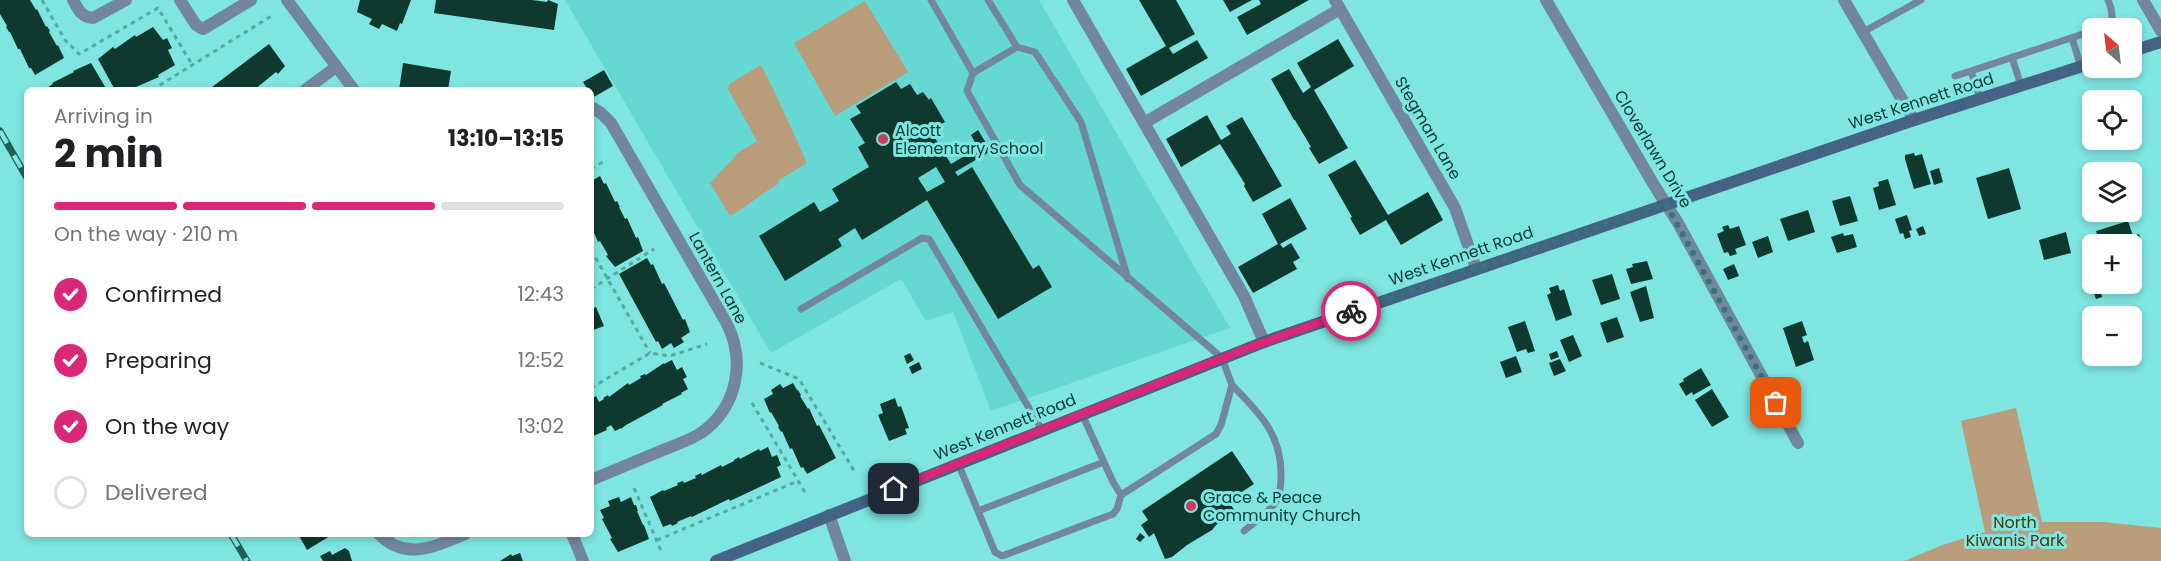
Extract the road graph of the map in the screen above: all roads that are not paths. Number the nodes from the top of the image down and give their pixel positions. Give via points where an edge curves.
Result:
1 (73, 0) edge
2 (126, 0) edge
3 (180, 0) edge
4 (251, 0) edge
5 (288, 0) edge
6 (931, 0) edge
7 (988, 0) edge
8 (1073, 0) edge
9 (1546, 0) edge
10 (1844, 0) edge
11 (1921, 0) edge
12 (2108, 0) edge
13 (2143, 0) edge
14 (1338, 5) edge
15 (2112, 18) edge
16 (2161, 30) edge
17 (1863, 32) junction
18 (2082, 34) edge
19 (2072, 38) junction
20 (2161, 42) edge
21 (1017, 47) junction
22 (2142, 48) edge
23 (2082, 56) edge
24 (2012, 57) junction
25 (336, 66) junction
26 (2082, 67) edge
27 (1971, 71) junction
28 (973, 73) junction
29 (1955, 76) dead end
30 (2021, 86) junction
31 (309, 87) edge
32 (352, 87) edge
33 (1980, 98) junction
34 (594, 109) edge
35 (1914, 120) junction
36 (1144, 123) junction
37 (1666, 204) junction
38 (1476, 268) junction
39 (1128, 279) junction
40 (801, 309) dead end
41 (1264, 342) junction
42 (1222, 358) junction
43 (1232, 385) junction
44 (1082, 414) junction
45 (1042, 430) junction
46 (1798, 443) dead end
47 (1104, 462) junction
48 (958, 463) junction
49 (594, 479) edge
50 (1120, 495) junction
51 (978, 511) junction
52 (829, 515) junction
53 (1244, 531) dead end
54 (382, 537) edge
55 (458, 537) edge
56 (573, 537) edge
57 (583, 561) edge
58 (716, 561) edge
59 (845, 561) edge

1 - 2 street via 84,16 93,18
3 - 4 street via 203,29
5 - 25 street
6 - 28 lane
7 - 21 lane
8 - 36 street
9 - 37 street, Cloverlawn Drive
10 - 17 street
11 - 17 lane
12 - 15 lane
13 - 16 street
14 - 36 street, Stegman Lane
14 - 38 street, Stegman Lane via 1455,208
17 - 35 street
18 - 19 lane
19 - 23 lane
19 - 24 lane
20 - 22 street
21 - 28 lane
21 - 39 lane via 1035,52 1081,122
24 - 27 lane
24 - 30 lane
25 - 31 street
25 - 32 street
26 - 30 street, West Kennett Road
27 - 29 lane
27 - 33 lane
28 - 39 lane via 967,92 1020,185
30 - 33 street, West Kennett Road
33 - 35 street, West Kennett Road
34 - 49 street, Lantern Lane via 611,123 726,322 734,342 737,367 726,405 700,433
35 - 37 street, West Kennett Road
36 - 41 street via 1244,296
37 - 38 street, West Kennett Road
37 - 46 street, Cloverlawn Drive
38 - 41 street, West Kennett Road
39 - 42 lane
40 - 45 lane via 922,238 929,239
41 - 42 street, West Kennett Road
42 - 43 lane
42 - 44 street, West Kennett Road
43 - 50 lane via 1216,434
43 - 53 lane via 1260,414 1280,450 1281,487 1275,502
44 - 45 street, West Kennett Road
44 - 47 lane
45 - 48 street, West Kennett Road
47 - 50 lane
47 - 51 lane
48 - 51 lane
48 - 52 street, West Kennett Road
50 - 51 lane via 1113,514 1002,556 995,552
52 - 58 street, West Kennett Road
52 - 59 street
54 - 55 street via 396,549 412,553
56 - 57 street

